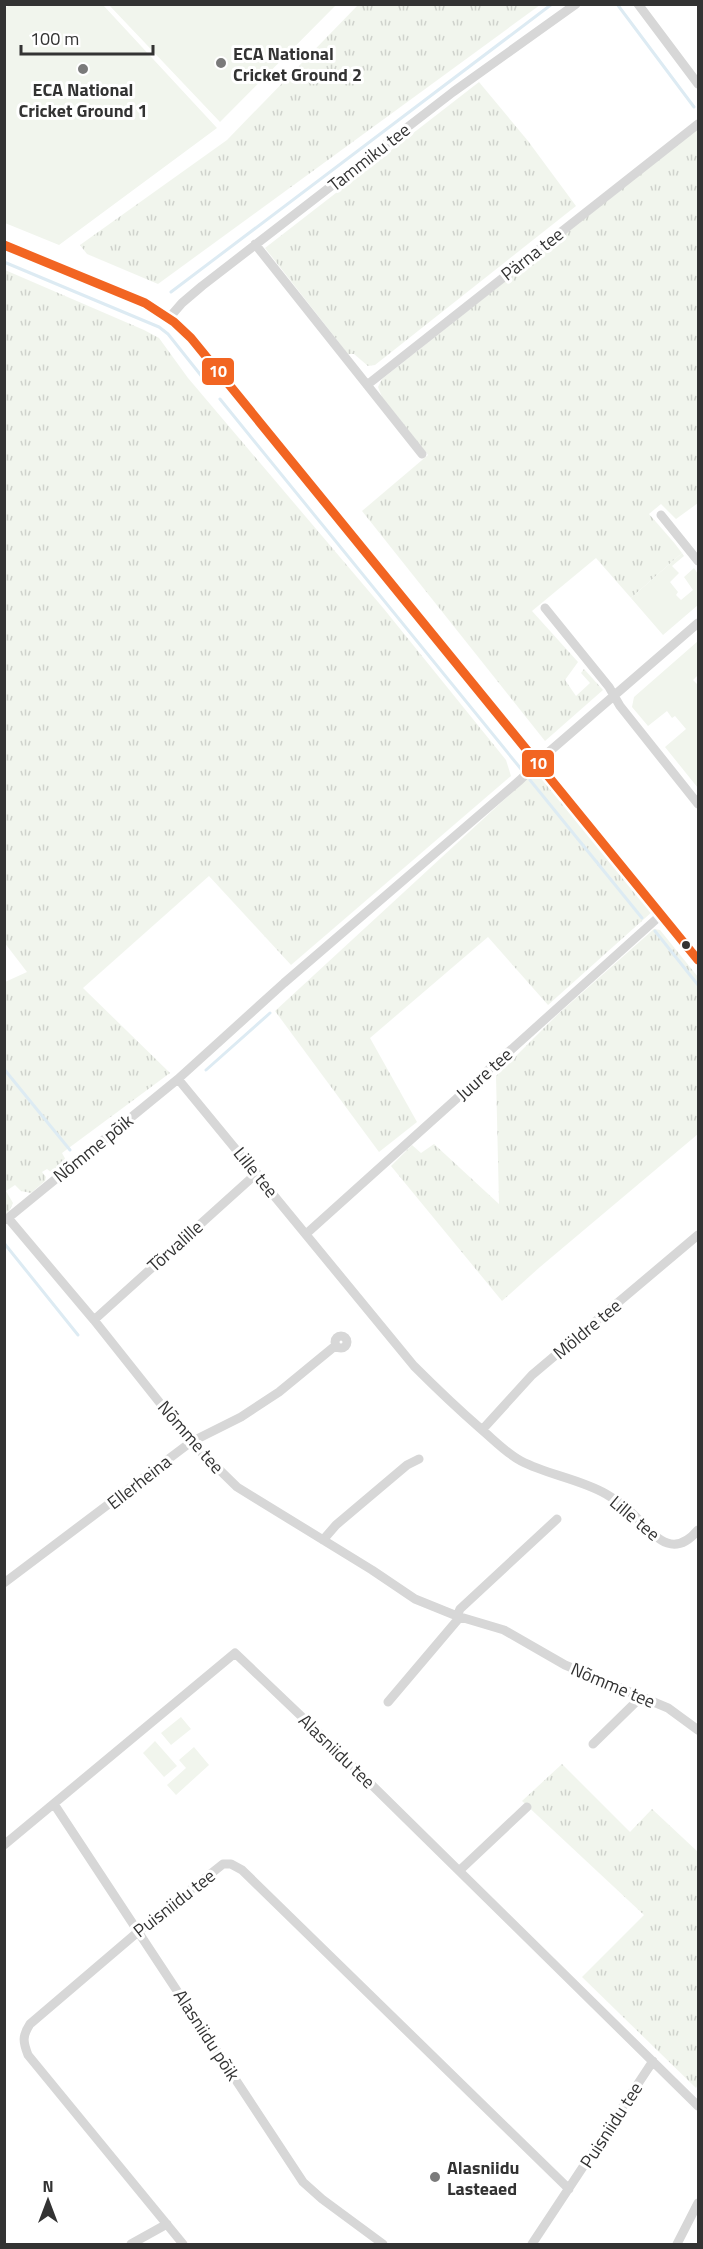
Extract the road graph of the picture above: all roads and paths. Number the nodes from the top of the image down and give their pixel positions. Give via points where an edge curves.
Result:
1 (576, 4) edge
2 (638, 4) edge
3 (699, 84) edge
4 (699, 124) edge
5 (255, 244) junction
6 (4, 245) edge
7 (169, 318) junction
8 (367, 385) junction
9 (422, 454) dead end
10 (661, 515) dead end
11 (699, 561) edge
12 (545, 609) dead end
13 (699, 622) edge
14 (614, 696) junction
15 (537, 763) junction
16 (699, 804) edge
17 (662, 914) junction
18 (699, 960) edge
19 (178, 1079) junction
20 (257, 1173) junction
21 (6, 1219) edge
22 (306, 1234) junction
23 (699, 1235) edge
24 (94, 1320) junction
25 (335, 1346) dead end
26 (482, 1430) junction
27 (191, 1442) junction
28 (419, 1459) dead end
29 (557, 1519) dead end
30 (699, 1530) edge
31 (323, 1540) junction
32 (4, 1583) edge
33 (458, 1616) junction
34 (641, 1697) junction
35 (388, 1702) dead end
36 (699, 1730) edge
37 (593, 1744) dead end
38 (54, 1804) junction
39 (527, 1807) dead end
40 (4, 1845) edge
41 (459, 1872) junction
42 (139, 1931) junction
43 (653, 2061) junction
44 (699, 2106) edge
45 (569, 2189) junction
46 (699, 2203) edge
47 (167, 2224) junction
48 (131, 2244) edge
49 (183, 2244) edge
50 (383, 2244) edge
51 (532, 2244) edge
52 (677, 2244) edge

1 - 5 street, Tammiku tee via 453,92
2 - 3 street
4 - 8 street, Pärna tee
5 - 7 street, Tammiku tee via 188,297
5 - 8 street
6 - 7 street via 145,303
7 - 15 street via 191,338
8 - 9 street
10 - 11 street
12 - 14 street
13 - 14 street
14 - 15 street
14 - 16 street
15 - 17 street
15 - 19 street
17 - 18 street
17 - 22 street, Juure tee
19 - 20 street, Lille tee
19 - 21 street, Nõmme põik
20 - 22 street, Lille tee
20 - 24 street, Tõrvalille
21 - 24 street, Nõmme tee
22 - 26 street, Lille tee via 414,1366
23 - 26 street, Möldre tee via 532,1375
24 - 27 street, Nõmme tee
25 - 27 street, Ellerheina via 279,1392
26 - 30 street, Lille tee via 520,1460 605,1493 657,1539 677,1544
27 - 31 street, Nõmme tee via 237,1487
27 - 32 street, Ellerheina
28 - 31 street via 407,1465
29 - 33 street via 460,1609
31 - 33 street, Nõmme tee via 415,1599
33 - 34 street, Nõmme tee via 504,1630 565,1665
33 - 35 street
34 - 36 street, Nõmme tee via 668,1708
34 - 37 street
38 - 40 street, Alasniidu tee
38 - 41 street, Alasniidu tee via 235,1653
38 - 42 street, Alasniidu põik
39 - 41 street
41 - 43 street, Alasniidu tee
42 - 45 street, Puisniidu tee via 224,1864 242,1870
42 - 47 street, Puisniidu tee via 30,2024 23,2044
42 - 50 street, Alasniidu põik via 303,2182
43 - 44 street, Alasniidu tee
43 - 45 street, Puisniidu tee
45 - 51 street, Puisniidu tee
46 - 52 street
47 - 48 street
47 - 49 street, Puisniidu tee

